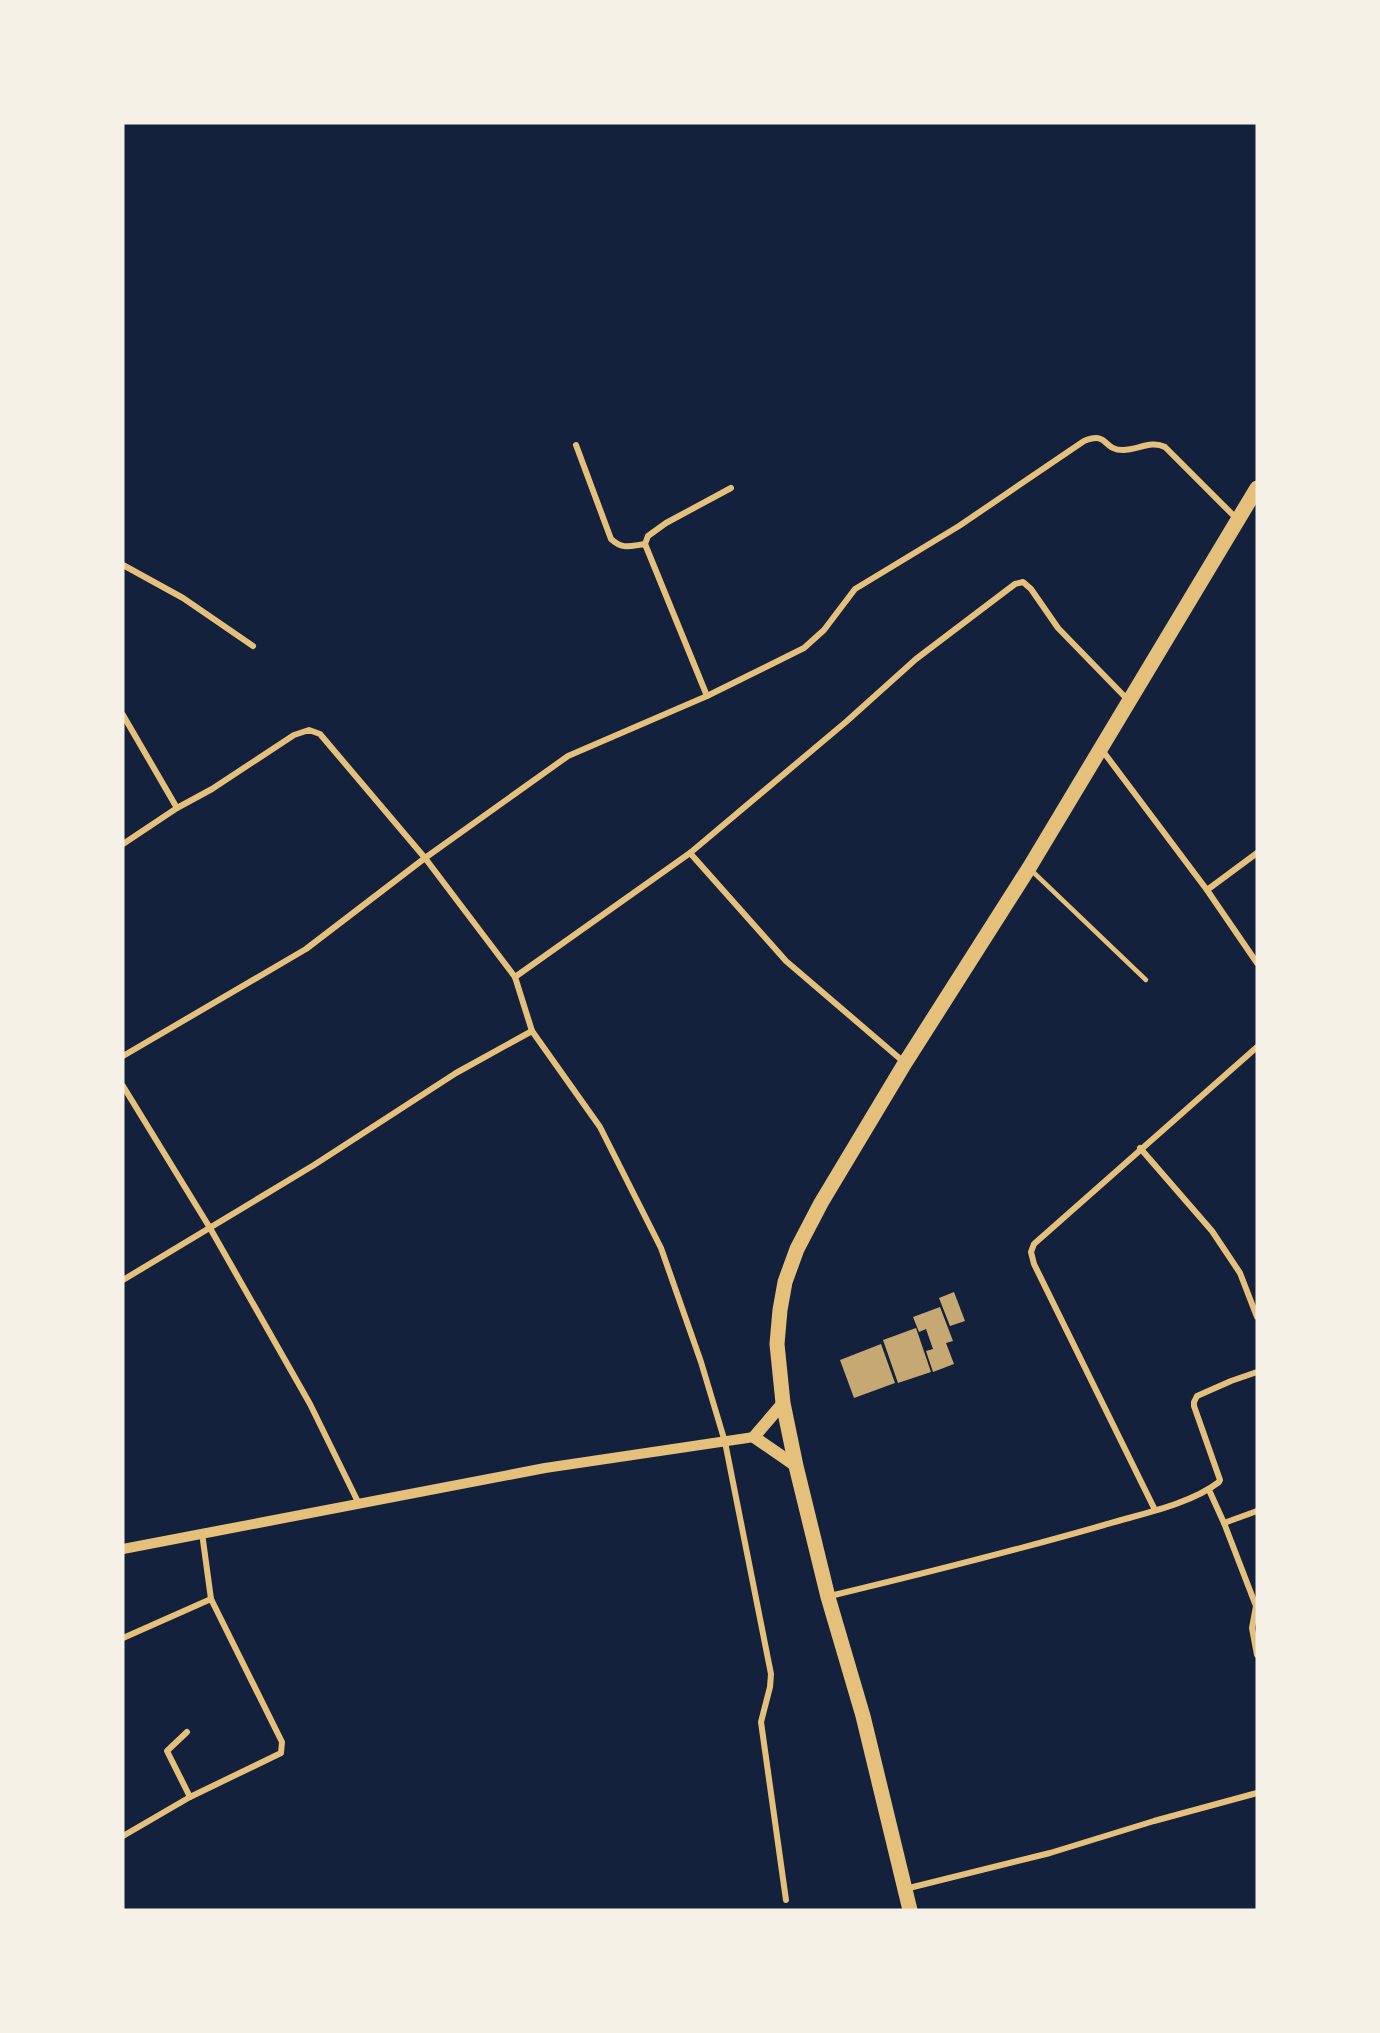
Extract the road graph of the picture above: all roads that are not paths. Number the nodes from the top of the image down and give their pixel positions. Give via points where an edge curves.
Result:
1 (576, 445) dead end
2 (731, 488) dead end
3 (1257, 488) edge
4 (1238, 520) junction
5 (645, 544) junction
6 (123, 565) edge
7 (253, 646) dead end
8 (707, 696) junction
9 (1129, 701) junction
10 (123, 715) edge
11 (1100, 748) junction
12 (177, 808) junction
13 (123, 844) edge
14 (690, 852) junction
15 (1257, 853) edge
16 (425, 858) junction
17 (1029, 868) junction
18 (1207, 890) junction
19 (1257, 963) edge
20 (515, 977) junction
21 (1146, 980) dead end
22 (532, 1031) junction
23 (1257, 1048) edge
24 (123, 1056) edge
25 (905, 1063) junction
26 (123, 1086) edge
27 (1140, 1148) junction
28 (210, 1228) junction
29 (123, 1280) edge
30 (1257, 1317) edge
31 (1257, 1372) edge
32 (783, 1403) junction
33 (754, 1437) junction
34 (724, 1442) junction
35 (796, 1466) junction
36 (1209, 1490) junction
37 (359, 1504) junction
38 (1155, 1510) junction
39 (1257, 1511) edge
40 (1224, 1523) junction
41 (202, 1533) junction
42 (123, 1549) edge
43 (828, 1596) junction
44 (212, 1599) junction
45 (123, 1638) edge
46 (1257, 1655) edge
47 (187, 1732) dead end
48 (1257, 1793) edge
49 (190, 1797) junction
50 (123, 1836) edge
51 (905, 1889) junction
52 (786, 1900) dead end
53 (910, 1910) edge

1 - 5 street via 611,539 624,547
2 - 5 street via 666,524 648,536
3 - 4 main road
4 - 8 street via 1165,447 1152,444 1121,450 1094,437 855,589 824,630 804,648
4 - 9 main road
5 - 8 street
6 - 7 street via 183,598
8 - 16 street via 568,756
9 - 11 main road
9 - 14 street via 1058,628 1031,589 1023,582 1015,584 916,659
10 - 12 street
11 - 17 main road
11 - 18 street
12 - 13 street
12 - 16 street via 294,735 309,730 320,735
14 - 20 street
14 - 25 street via 786,961
15 - 18 street
16 - 20 street
16 - 24 street via 306,949
17 - 21 lane
17 - 25 main road
18 - 19 street
20 - 22 street
22 - 28 street via 456,1073
22 - 34 street via 600,1126 661,1248
23 - 27 street
25 - 32 main road via 821,1203 789,1271 777,1344
26 - 28 street
27 - 30 street via 1212,1231 1240,1273
27 - 38 street via 1034,1244 1031,1252
28 - 29 street
28 - 37 street via 310,1404
31 - 36 street via 1195,1398 1194,1406 1220,1480
32 - 33 main road
32 - 35 main road
33 - 34 street
33 - 35 main road
34 - 37 street via 546,1468
34 - 52 street via 771,1674 761,1722
35 - 43 main road
36 - 38 street
36 - 40 street
37 - 41 street
38 - 43 street via 962,1565
39 - 40 street
40 - 46 street via 1256,1606 1252,1628
41 - 42 street
41 - 44 street
43 - 51 main road via 863,1716
44 - 45 street
44 - 49 street via 283,1749
47 - 49 street via 167,1751
48 - 51 street via 1050,1853
49 - 50 street
51 - 53 main road

